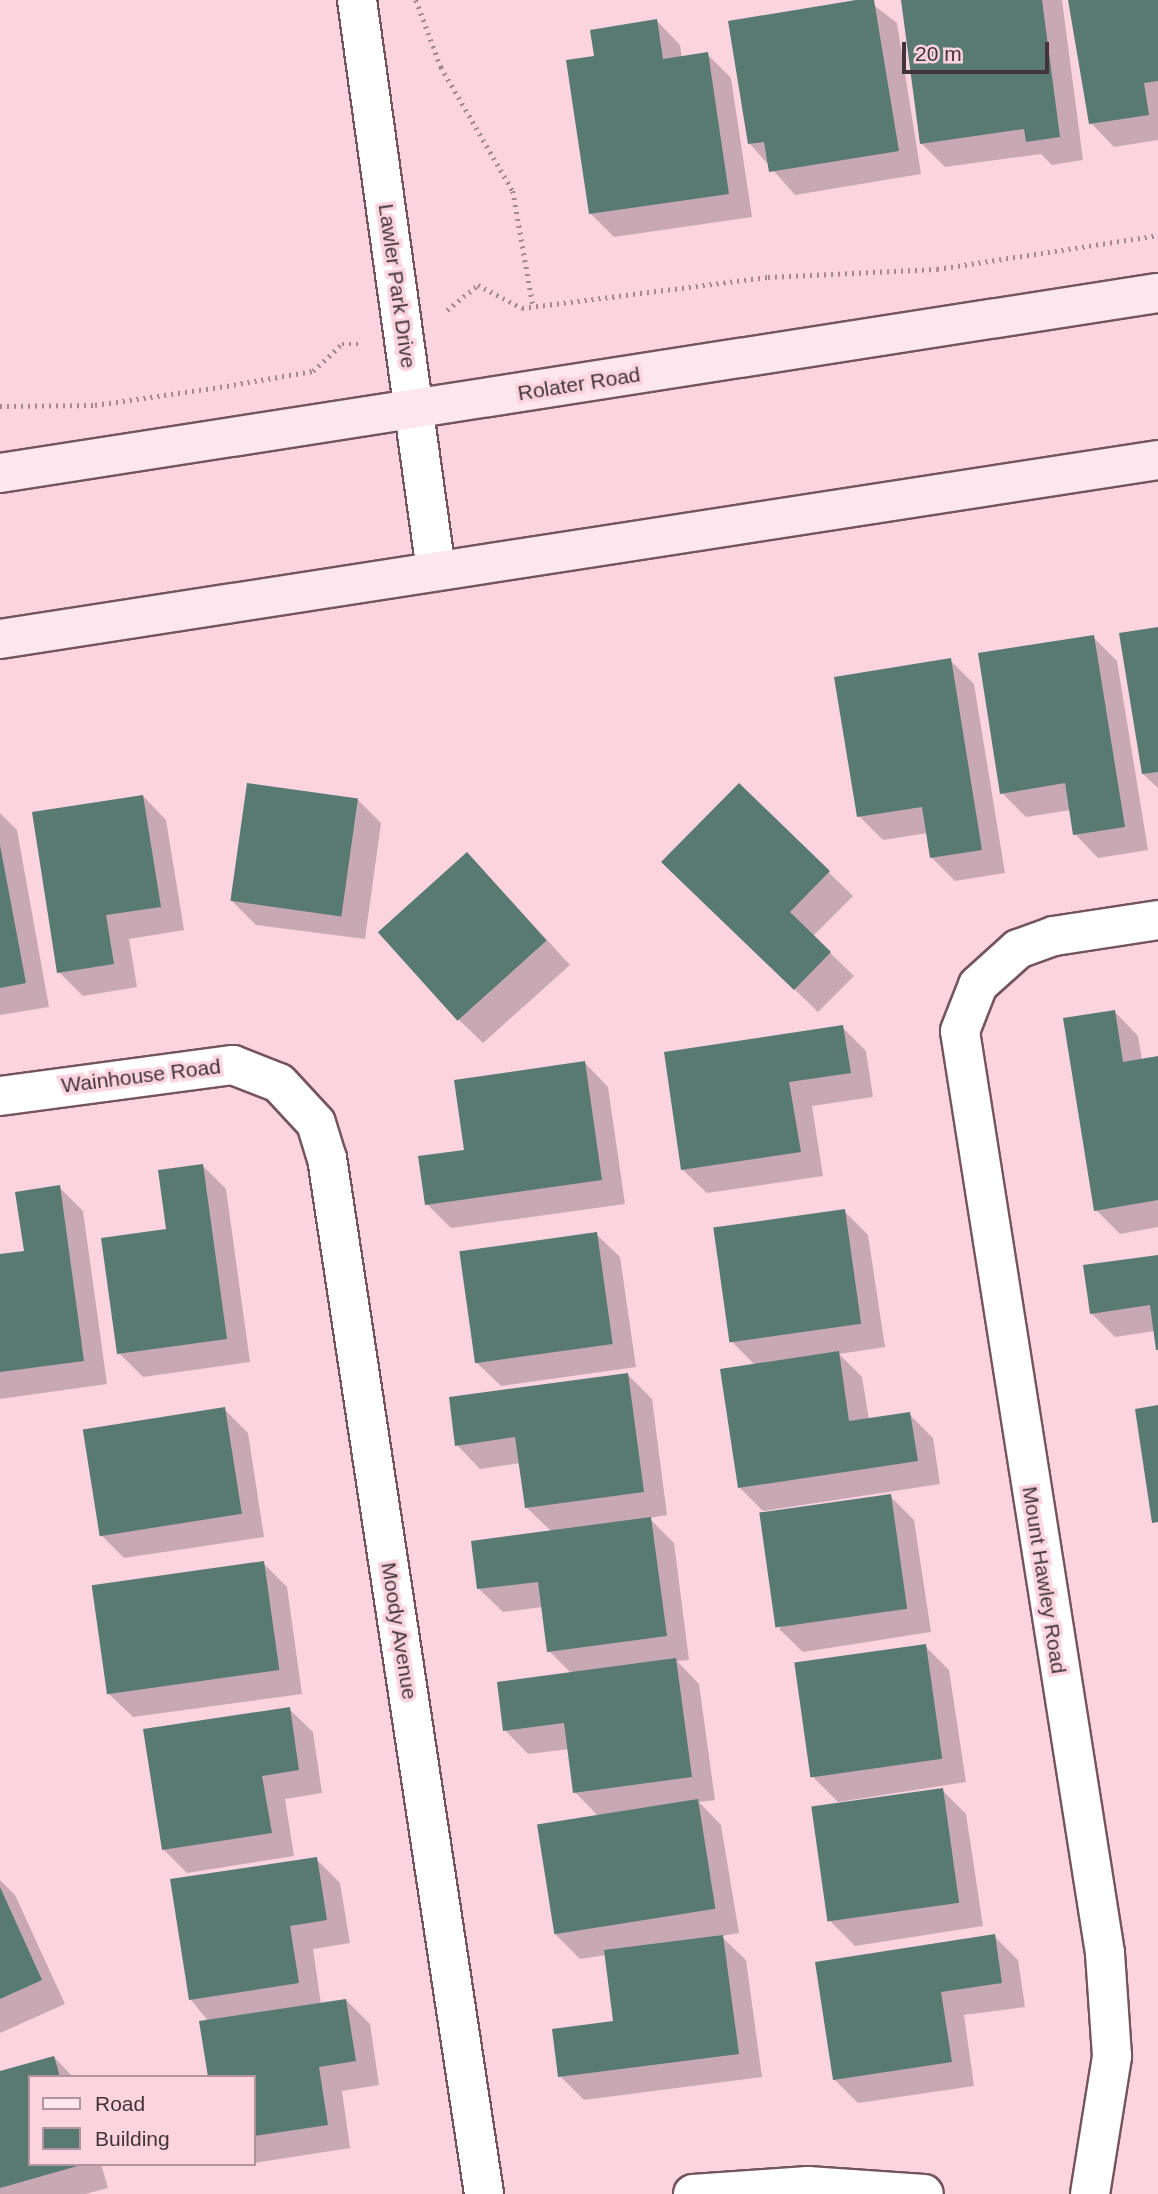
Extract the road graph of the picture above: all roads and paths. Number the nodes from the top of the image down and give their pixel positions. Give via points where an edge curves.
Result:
1 (357, 0) edge
2 (416, 0) edge
3 (1158, 235) edge
4 (1158, 293) edge
5 (533, 306) junction
6 (405, 343) junction
7 (0, 406) edge
8 (415, 410) junction
9 (1158, 460) edge
10 (0, 473) edge
11 (436, 571) junction
12 (0, 639) edge
13 (1158, 920) edge
14 (279, 1083) joint
15 (0, 1096) edge
16 (485, 2194) edge
17 (693, 2194) edge
18 (924, 2194) edge
19 (1090, 2194) edge

1 - 6 street, Lawler Park Drive
2 - 5 path via 441,66 513,191
3 - 5 path via 937,269 768,277
4 - 8 main road, Rolater Road
5 - 6 path via 522,308 478,285
6 - 7 path via 342,344 313,371 220,387 95,405
6 - 8 street, Lawler Park Drive
8 - 10 main road, Rolater Road
8 - 11 street, Lawler Park Drive
9 - 11 main road
11 - 12 main road
13 - 19 street, Mount Hawley Road via 1035,941 988,972 964,1015 960,1064 1111,2004 1107,2107
14 - 15 street, Wainhouse Road via 249,1068 216,1063
14 - 16 street, Moody Avenue via 316,1123 327,1158
17 - 18 street via 808,2186

